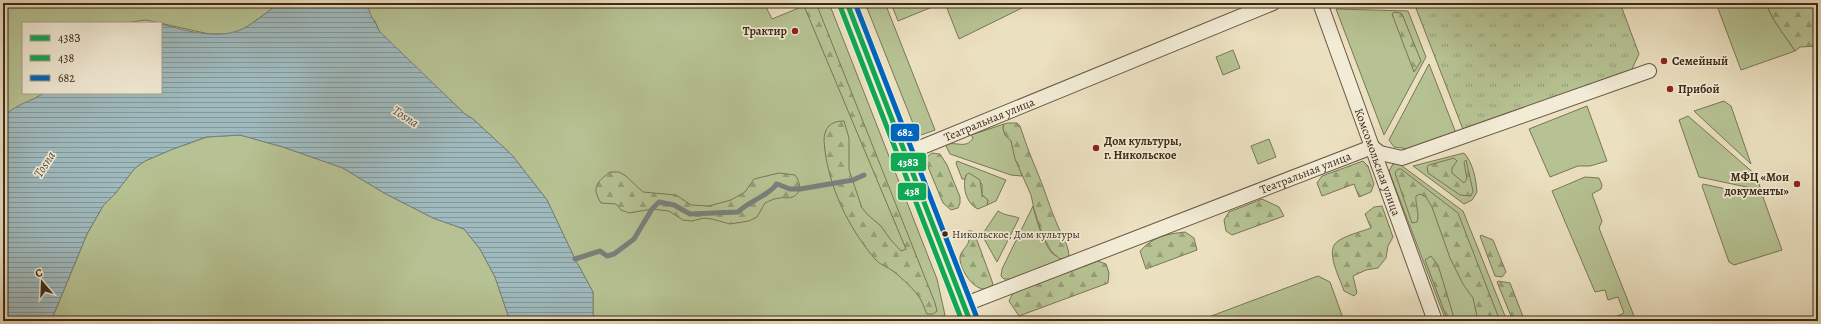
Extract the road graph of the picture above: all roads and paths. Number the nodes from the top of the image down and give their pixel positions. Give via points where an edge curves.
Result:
1 (847, 3) edge
2 (1273, 3) edge
3 (1320, 3) edge
4 (1649, 71) dead end
5 (1372, 147) junction
6 (905, 154) junction
7 (966, 313) edge
8 (1435, 321) edge

1 - 6 main road
2 - 6 street, Театральная улица
3 - 5 street, Комсомольская улица
4 - 5 street via 1402,158 1380,153
5 - 7 street, Театральная улица
5 - 8 street, Комсомольская улица
6 - 7 main road

